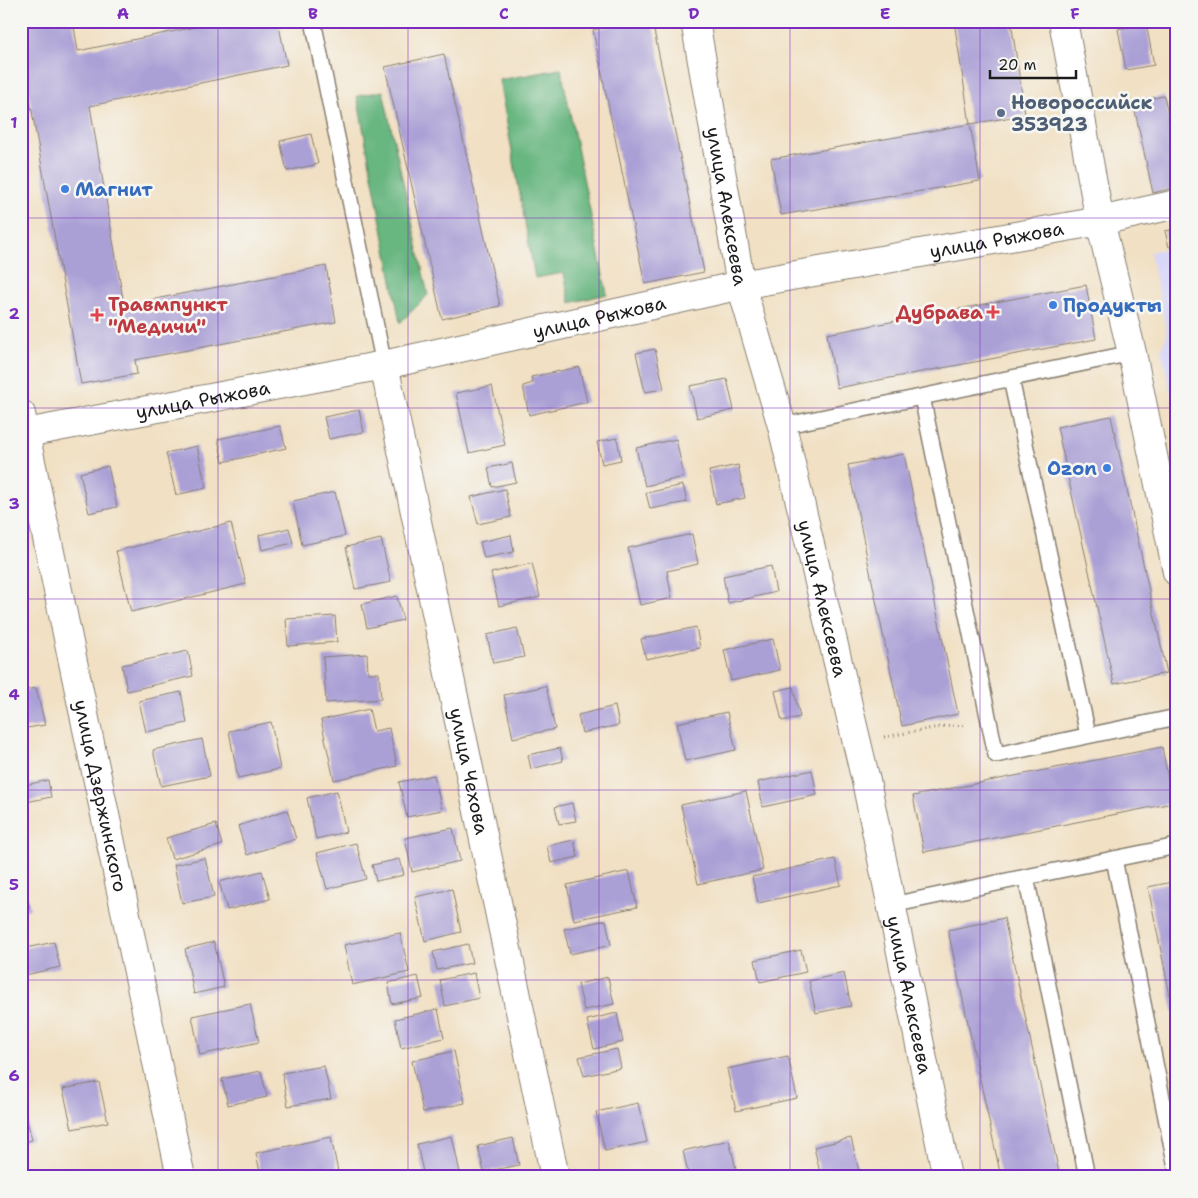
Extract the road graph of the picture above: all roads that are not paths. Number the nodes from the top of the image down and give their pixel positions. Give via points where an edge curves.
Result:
1 (313, 21) edge
2 (695, 21) edge
3 (1063, 21) edge
4 (1177, 204) edge
5 (1100, 221) junction
6 (741, 285) junction
7 (1132, 353) junction
8 (384, 365) junction
9 (1011, 378) junction
10 (922, 397) junction
11 (782, 426) junction
12 (23, 427) edge
13 (1177, 572) edge
14 (1177, 717) edge
15 (1088, 735) junction
16 (1177, 846) edge
17 (1114, 859) junction
18 (1026, 876) junction
19 (892, 905) junction
20 (1177, 1172) edge
21 (181, 1177) edge
22 (555, 1177) edge
23 (947, 1177) edge
24 (1087, 1177) edge

1 - 8 lane
2 - 6 street, улица Алексеева
3 - 5 street
4 - 5 street, улица Рыжова
5 - 6 street, улица Рыжова
5 - 7 street
6 - 8 street, улица Рыжова
6 - 11 street, улица Алексеева
7 - 9 lane
7 - 13 street
8 - 12 street, улица Рыжова
8 - 22 street, улица Чехова
9 - 10 lane
9 - 15 lane
10 - 11 lane
10 - 15 lane via 996,755
11 - 19 street, улица Алексеева
12 - 21 street, улица Дзержинского
14 - 15 lane
16 - 17 lane
17 - 18 lane
17 - 20 lane
18 - 19 lane
18 - 24 lane
19 - 23 street, улица Алексеева

